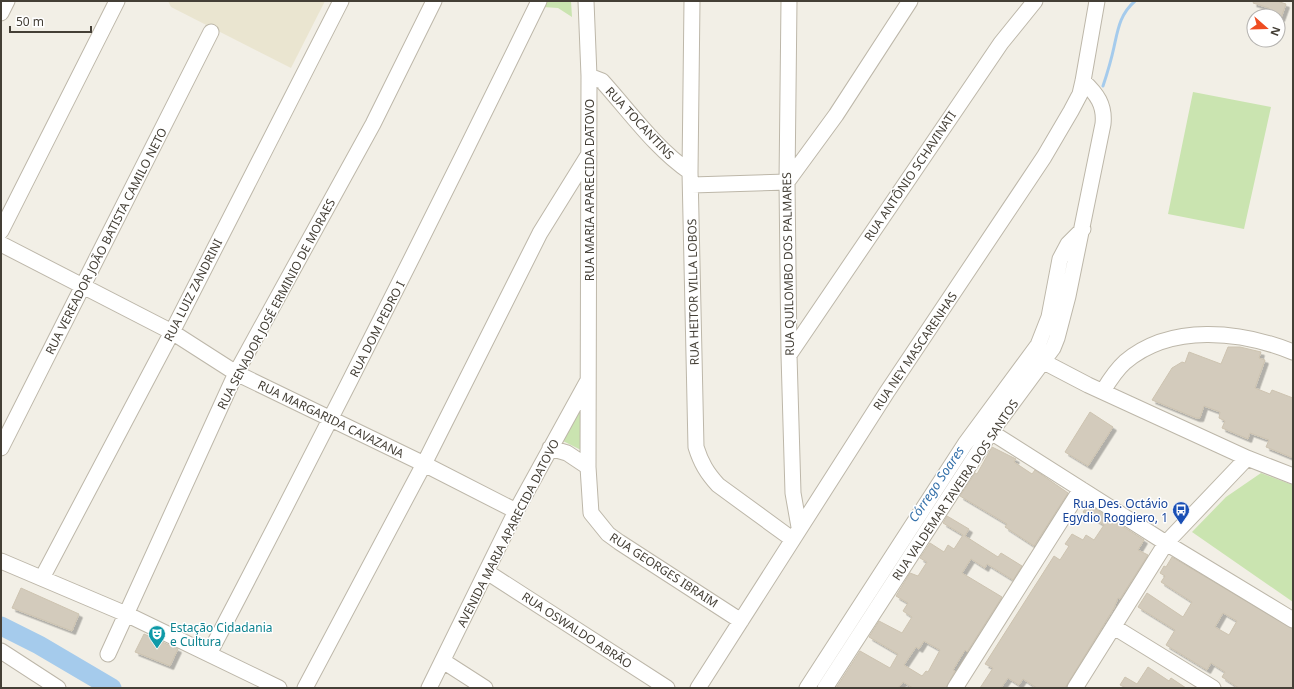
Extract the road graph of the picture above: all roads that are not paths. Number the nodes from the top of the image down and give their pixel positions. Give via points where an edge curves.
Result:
1 (7, 1) edge
2 (117, 1) edge
3 (341, 1) edge
4 (433, 1) edge
5 (539, 1) edge
6 (586, 1) edge
7 (692, 1) edge
8 (789, 1) edge
9 (910, 1) edge
10 (1035, 1) edge
11 (1097, 1) edge
12 (1, 13) edge
13 (211, 32) dead end
14 (589, 76) junction
15 (1083, 81) junction
16 (589, 154) junction
17 (691, 179) junction
18 (787, 182) junction
19 (1083, 229) junction
20 (1, 231) edge
21 (1, 244) edge
22 (84, 286) junction
23 (172, 332) junction
24 (1293, 352) edge
25 (788, 355) junction
26 (1044, 362) junction
27 (236, 373) junction
28 (588, 380) junction
29 (1103, 391) junction
30 (331, 420) junction
31 (986, 428) junction
32 (1, 448) edge
33 (550, 448) junction
34 (1247, 458) junction
35 (424, 464) junction
36 (588, 467) junction
37 (1293, 476) edge
38 (1081, 489) junction
39 (516, 511) junction
40 (796, 533) junction
41 (1166, 543) junction
42 (1, 561) edge
43 (487, 572) junction
44 (42, 578) junction
45 (126, 614) junction
46 (741, 620) junction
47 (1293, 620) edge
48 (1114, 627) junction
49 (1, 651) edge
50 (108, 654) dead end
51 (209, 654) junction
52 (443, 661) junction
53 (58, 688) edge
54 (279, 688) edge
55 (305, 688) edge
56 (429, 688) edge
57 (485, 688) edge
58 (667, 688) edge
59 (698, 688) edge
60 (807, 688) edge
61 (825, 688) edge
62 (955, 688) edge
63 (1076, 688) edge
64 (1213, 688) edge

1 - 12 street
2 - 20 street
3 - 23 street, RUA LUIZ ZANDRINI
4 - 27 street, RUA SENADOR JOSÉ ERMINIO DE MORAES via 374,124
5 - 30 street, RUA DOM PEDRO I
6 - 14 street, RUA MARIA APARECIDA DATOVO
7 - 17 street, RUA HEITOR VILLA LOBOS
8 - 18 street, RUA QUILOMBO DOS PALMARES
9 - 18 street via 836,115
10 - 25 street, RUA ANTÔNIO SCHAVINATI via 1001,43
11 - 15 street, RUA NEY MASCARENHAS
13 - 22 street, RUA VEREADOR JOÃO BATISTA CAMILO NETO
14 - 16 street, RUA MARIA APARECIDA DATOVO
14 - 17 street, RUA TOCANTINS via 602,81
15 - 19 street, RUA VALDEMAR TAVEIRA DOS SANTOS via 1100,100 1104,116
15 - 40 street, RUA NEY MASCARENHAS via 1072,111 1044,157
16 - 28 street, RUA MARIA APARECIDA DATOVO
16 - 35 street via 540,233
17 - 18 street
17 - 40 street, RUA HEITOR VILLA LOBOS via 696,447 700,462 718,485
18 - 25 street, RUA QUILOMBO DOS PALMARES
19 - 26 street, RUA VALDEMAR TAVEIRA DOS SANTOS via 1057,338
19 - 31 street via 1068,244 1060,259 1049,317 1038,345
21 - 22 street, RUA MARGARIDA CAVAZANA
22 - 23 street, RUA MARGARIDA CAVAZANA
22 - 32 street, RUA VEREADOR JOÃO BATISTA CAMILO NETO
23 - 27 street, RUA MARGARIDA CAVAZANA
23 - 44 street, RUA LUIZ ZANDRINI
24 - 29 street via 1235,336 1180,336 1149,348 1125,362
25 - 40 street, RUA QUILOMBO DOS PALMARES
26 - 29 street
26 - 31 street, RUA VALDEMAR TAVEIRA DOS SANTOS
27 - 30 street, RUA MARGARIDA CAVAZANA
27 - 45 street, RUA SENADOR JOSÉ ERMINIO DE MORAES
28 - 33 street, AVENIDA MARIA APARECIDA DATOVO
28 - 36 street, RUA GEORGES IBRAIM
29 - 34 street
30 - 35 street, RUA MARGARIDA CAVAZANA
30 - 51 street, RUA DOM PEDRO I
31 - 38 street
31 - 60 street
31 - 61 street, RUA VALDEMAR TAVEIRA DOS SANTOS
33 - 36 street via 567,453
33 - 39 street, AVENIDA MARIA APARECIDA DATOVO
34 - 37 street
34 - 41 street
35 - 39 street, RUA MARGARIDA CAVAZANA
35 - 55 street
36 - 46 street, RUA GEORGES IBRAIM via 591,513 608,534
38 - 41 street
38 - 62 street
39 - 43 street, AVENIDA MARIA APARECIDA DATOVO
40 - 46 street, RUA NEY MASCARENHAS
41 - 47 street
41 - 48 street
42 - 44 street
43 - 52 street, AVENIDA MARIA APARECIDA DATOVO
43 - 58 street, RUA OSWALDO ABRÃO
44 - 45 street
45 - 50 street, RUA SENADOR JOSÉ ERMINIO DE MORAES
45 - 51 street
46 - 59 street, RUA NEY MASCARENHAS
48 - 63 street
48 - 64 street
49 - 53 street
51 - 54 street
52 - 56 street, AVENIDA MARIA APARECIDA DATOVO
52 - 57 street

